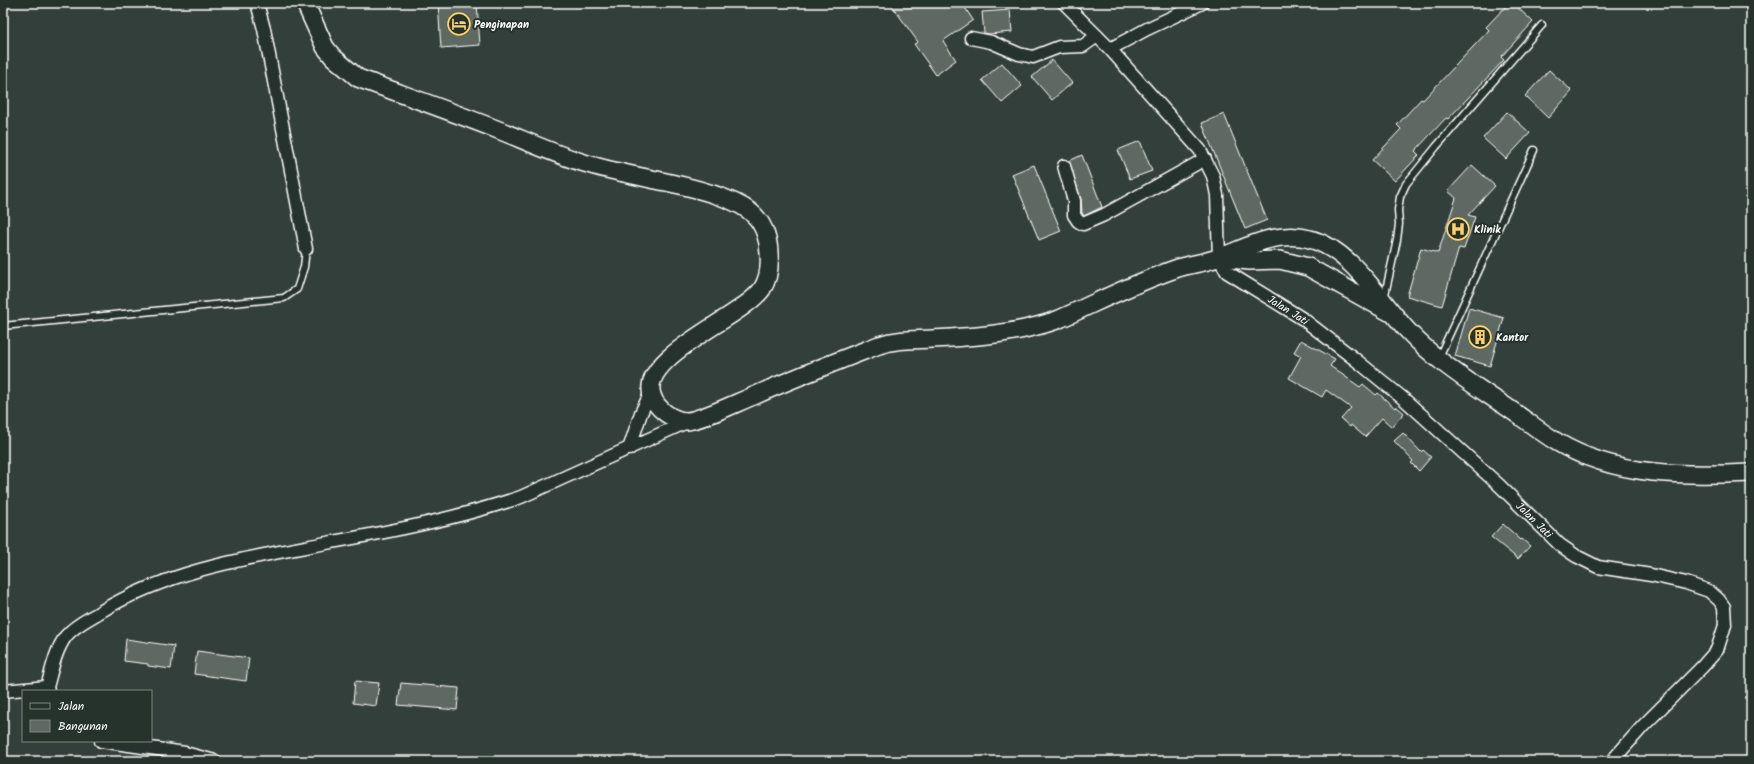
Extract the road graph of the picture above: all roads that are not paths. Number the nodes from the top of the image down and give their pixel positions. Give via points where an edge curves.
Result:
1 (257, 3) edge
2 (305, 3) edge
3 (1064, 3) edge
4 (1202, 3) edge
5 (1542, 25) dead end
6 (1097, 36) junction
7 (971, 38) dead end
8 (1110, 49) junction
9 (1534, 150) dead end
10 (1205, 159) junction
11 (1064, 166) dead end
12 (306, 248) joint
13 (1219, 258) junction
14 (1388, 308) junction
15 (3, 326) edge
16 (1438, 359) junction
17 (651, 392) junction
18 (689, 421) junction
19 (628, 449) junction
20 (1751, 473) edge
21 (48, 689) edge
22 (22, 690) edge
23 (26, 690) edge
24 (3, 691) edge
25 (108, 742) edge
26 (215, 761) edge
27 (1612, 761) edge

1 - 12 street
2 - 17 street via 325,47 358,78 575,160 704,191 747,209 756,216 769,249 769,272 762,288 746,305 670,356 654,377
3 - 6 street
4 - 8 street
5 - 14 lane via 1406,184 1398,210 1399,224
6 - 7 street via 1083,46 1060,47 1033,57 991,42
6 - 8 street
8 - 10 street via 1185,132
9 - 16 lane
10 - 11 street via 1104,215 1082,224 1074,215 1074,201
10 - 13 street via 1217,195
12 - 15 lane via 304,267 297,289 284,298
13 - 14 street via 1280,260 1308,267
13 - 14 street via 1274,238 1310,238 1351,264
13 - 18 street via 1178,268 1057,320 1024,329 990,335 905,339 879,345
13 - 27 street, Jalan Jati via 1233,277 1303,319 1405,400 1500,486 1560,545 1576,556 1598,567 1686,583 1709,591 1719,600 1724,607 1725,625 1717,650
14 - 16 street via 1409,333
16 - 20 street via 1559,443 1609,465 1662,474
17 - 18 street via 660,408 677,419
17 - 19 street
18 - 19 street
19 - 21 street via 500,504 439,520 240,560 171,578 114,604 79,624 66,636 54,661
21 - 23 street
22 - 24 street
25 - 26 street via 185,753

